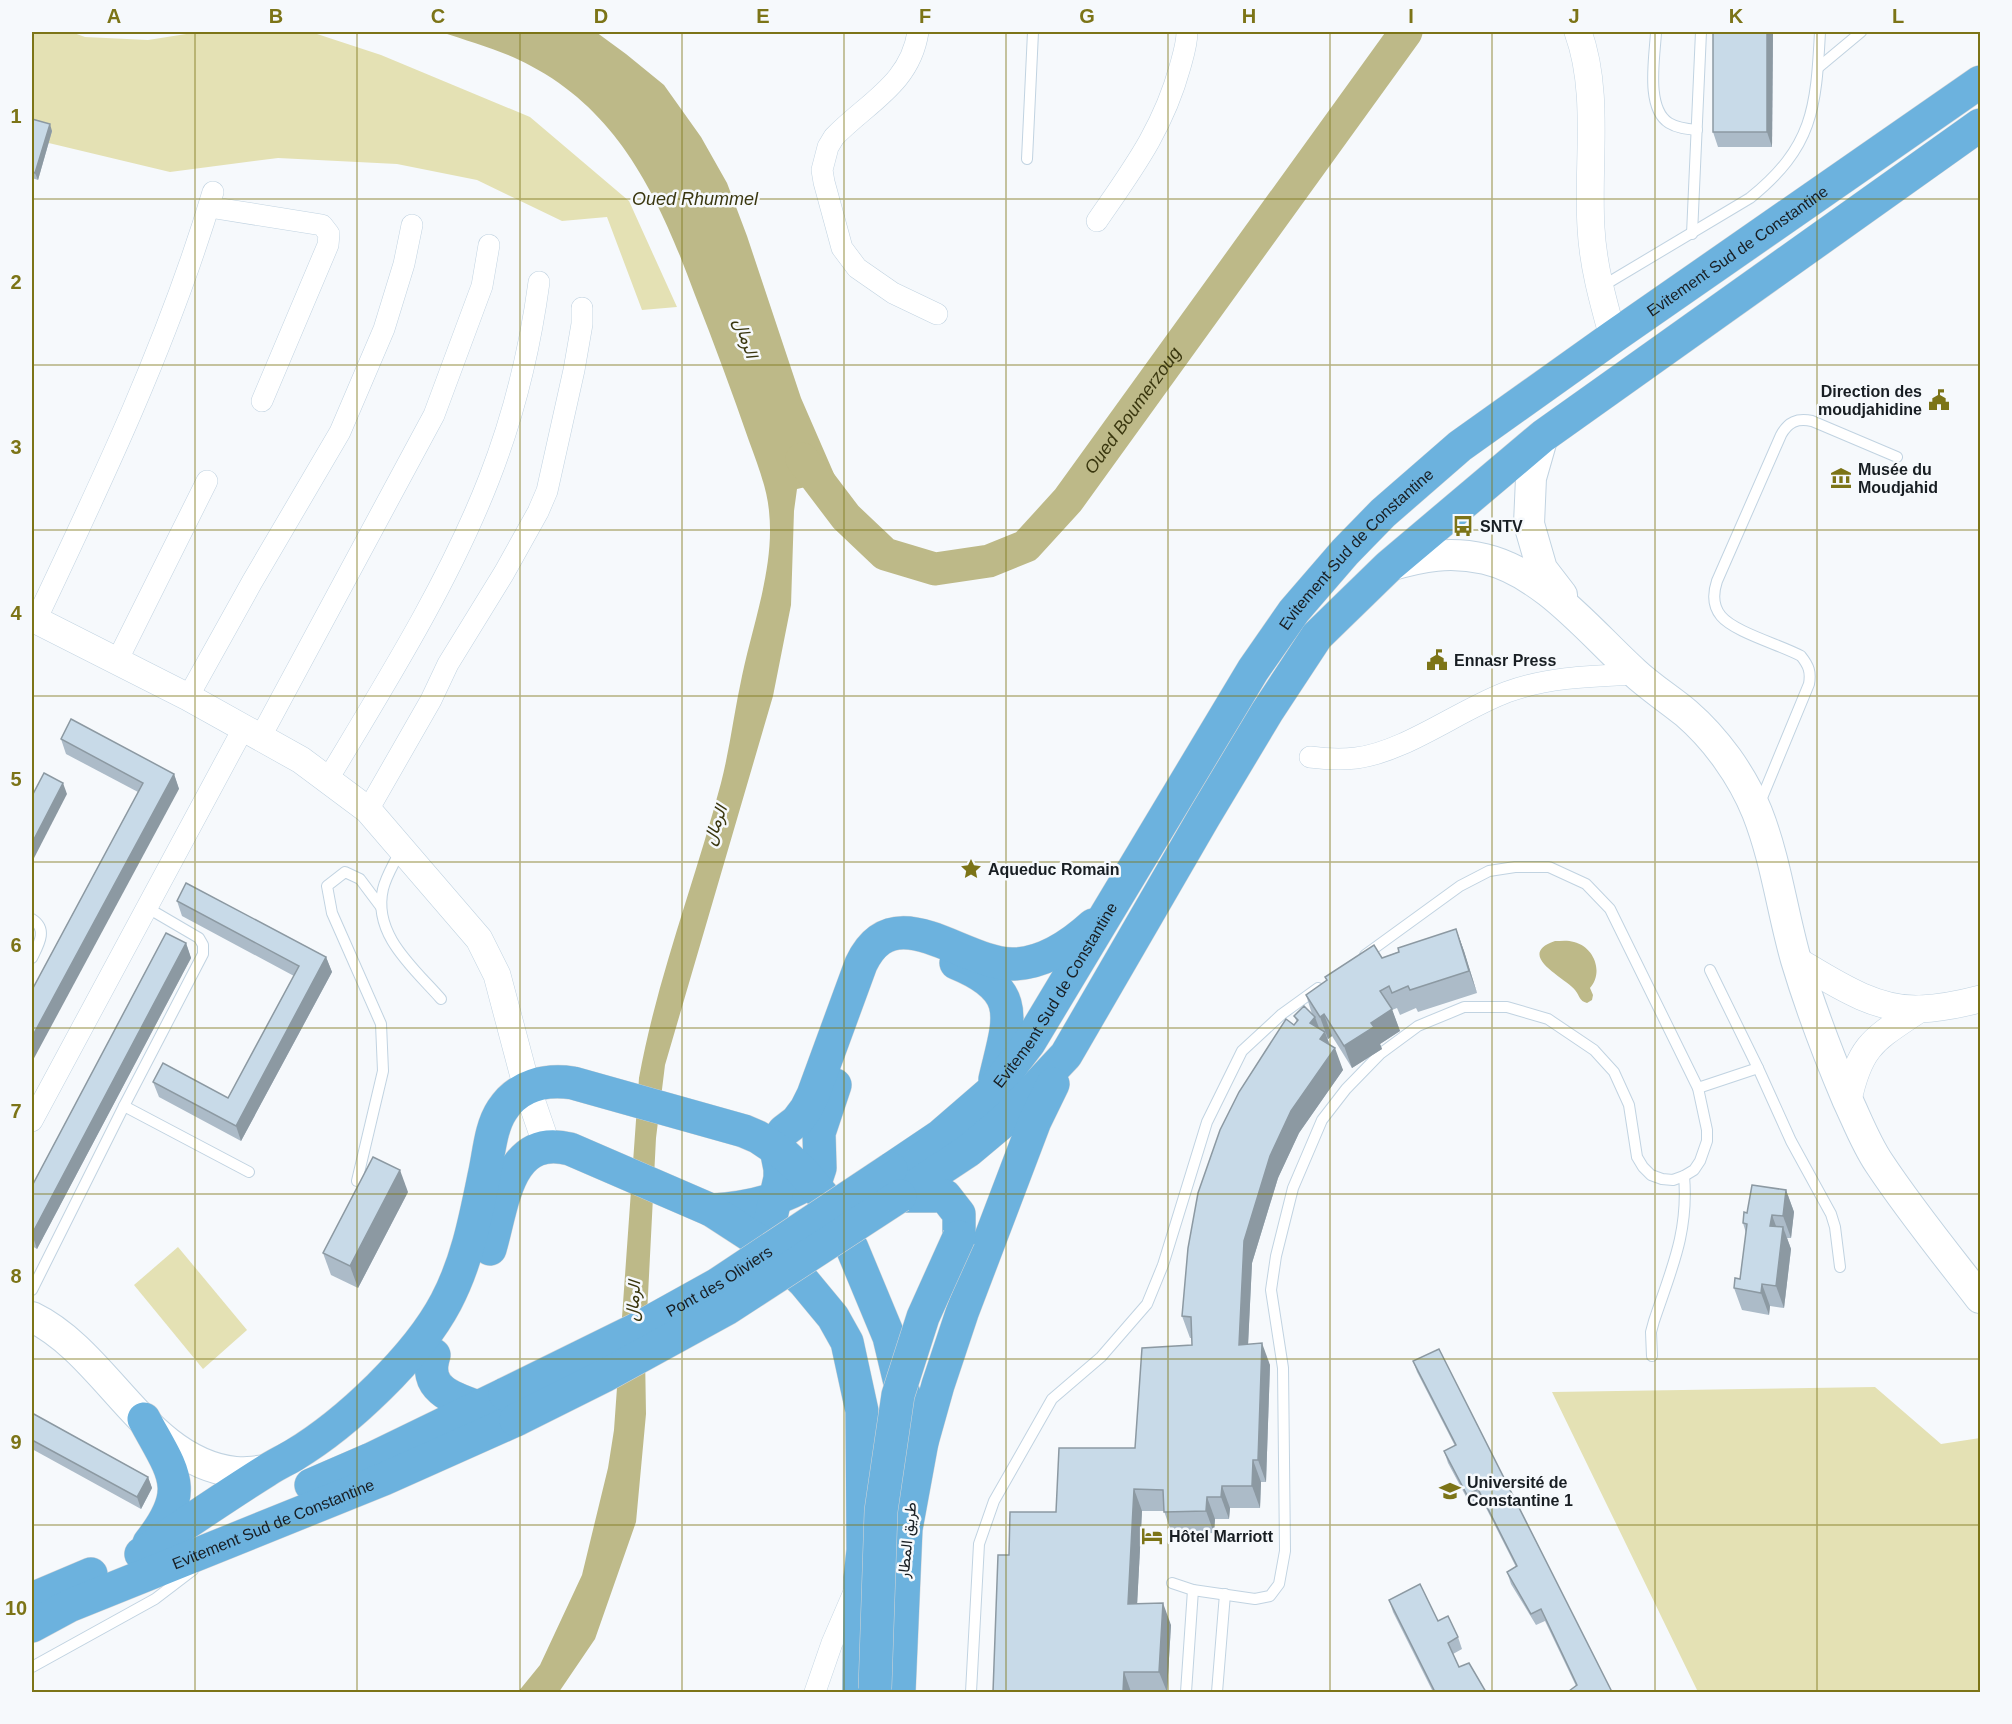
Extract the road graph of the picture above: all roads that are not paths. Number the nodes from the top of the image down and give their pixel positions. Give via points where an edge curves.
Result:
1 (918, 32) edge
2 (1033, 32) edge
3 (1187, 32) edge
4 (1578, 32) edge
5 (1656, 32) edge
6 (1701, 32) edge
7 (1820, 32) edge
8 (1847, 32) edge
9 (1861, 32) edge
10 (1845, 45) junction
11 (1819, 67) junction
12 (1980, 82) edge
13 (1980, 125) edge
14 (1696, 130) junction
15 (1027, 159) dead end
16 (1097, 221) dead end
17 (412, 225) dead end
18 (1692, 234) junction
19 (489, 245) dead end
20 (539, 282) dead end
21 (1600, 288) junction
22 (582, 308) dead end
23 (937, 314) dead end
24 (1613, 337) junction
25 (262, 401) dead end
26 (1543, 436) junction
27 (1897, 457) dead end
28 (207, 481) dead end
29 (1389, 566) junction
30 (34, 619) edge
31 (1583, 621) junction
32 (117, 661) junction
33 (1635, 674) junction
34 (188, 698) junction
35 (251, 734) junction
36 (1310, 757) dead end
37 (328, 778) junction
38 (368, 810) junction
39 (1757, 811) junction
40 (402, 849) junction
41 (381, 907) junction
42 (146, 908) junction
43 (1110, 909) junction
44 (32, 919) edge
45 (32, 958) edge
46 (1357, 960) edge
47 (1796, 960) junction
48 (1710, 970) dead end
49 (1329, 980) edge
50 (441, 999) dead end
51 (1980, 999) edge
52 (1919, 1009) junction
53 (1066, 1055) junction
54 (1758, 1068) junction
55 (527, 1088) junction
56 (1698, 1088) junction
57 (992, 1091) junction
58 (1848, 1100) junction
59 (124, 1106) junction
60 (32, 1121) edge
61 (559, 1148) junction
62 (776, 1149) junction
63 (249, 1172) dead end
64 (1684, 1176) junction
65 (357, 1181) dead end
66 (812, 1181) junction
67 (895, 1183) junction
68 (776, 1197) junction
69 (711, 1210) junction
70 (768, 1247) junction
71 (852, 1248) junction
72 (1840, 1267) dead end
73 (804, 1282) junction
74 (32, 1290) edge
75 (1980, 1298) edge
76 (32, 1317) edge
77 (434, 1355) junction
78 (1652, 1356) dead end
79 (499, 1407) junction
80 (144, 1419) junction
81 (922, 1443) junction
82 (267, 1470) junction
83 (221, 1544) junction
84 (141, 1554) junction
85 (860, 1578) junction
86 (1172, 1583) dead end
87 (1193, 1590) junction
88 (1225, 1594) junction
89 (32, 1599) edge
90 (32, 1626) edge
91 (32, 1667) edge
92 (815, 1692) edge
93 (877, 1692) edge
94 (971, 1692) edge
95 (1186, 1692) edge
96 (1217, 1692) edge

1 - 23 street via 901,75 834,137 822,170 842,248 857,268 893,293
2 - 15 lane
3 - 16 street via 1164,115
4 - 21 street via 1588,68 1591,226
5 - 14 lane via 1656,109 1670,124
6 - 14 lane
7 - 11 lane
8 - 10 lane
9 - 10 lane
10 - 11 lane
11 - 18 lane via 1811,117 1787,163 1750,198
12 - 24 highway, Evitement Sud de Constantine
13 - 26 highway, Evitement Sud de Constantine
14 - 18 lane
17 - 34 street via 384,329 340,432
18 - 21 lane
19 - 35 street via 482,286 434,415
20 - 37 street via 529,351 489,479 456,556
21 - 24 street
22 - 38 street via 575,361 547,491
24 - 43 highway, Evitement Sud de Constantine via 1460,446 1345,552 1294,610 1252,670
25 - 30 street via 328,245 329,234 322,225 211,199 136,405
26 - 29 highway, Evitement Sud de Constantine
26 - 31 main road via 1531,478 1529,525 1542,569
27 - 39 lane via 1812,421 1790,423 1780,435 1717,581 1715,606 1722,617 1801,657 1810,674
28 - 32 street
29 - 31 main road via 1424,556 1486,559 1542,588
29 - 53 highway, Evitement Sud de Constantine via 1317,636 1210,807
30 - 32 street
31 - 33 main road
32 - 34 street
33 - 36 street via 1535,684 1486,700 1379,753 1333,760
33 - 39 main road via 1709,736 1733,767
34 - 35 street
35 - 37 street
35 - 42 street
37 - 38 street
38 - 40 street
39 - 47 main road via 1783,896
40 - 41 lane via 387,877
40 - 55 street via 479,939 497,975
41 - 50 lane via 388,936
41 - 65 lane via 360,879 345,872 327,886 332,913 381,1024 383,1071
42 - 59 lane via 199,938 204,945 203,954
42 - 60 street
43 - 57 highway, Evitement Sud de Constantine via 1029,1043
43 - 62 highway via 1071,943 1025,963 990,960 917,933 889,933 877,940 861,964 810,1102 781,1135
44 - 45 lane via 39,926 41,937
46 - 56 lane via 1460,886 1489,871 1549,867 1586,884 1610,909
47 - 52 street via 1846,990 1882,1003
47 - 58 main road
48 - 54 lane
49 - 94 lane via 1282,1014 1242,1051 1207,1122 1147,1304 1101,1357 1052,1399 994,1501 979,1544
51 - 52 street
52 - 58 street via 1875,1039 1854,1073
53 - 67 highway, Evitement Sud de Constantine via 1005,1120 969,1150
53 - 81 highway, طريق المطار via 1035,1121 962,1313
54 - 56 lane
54 - 72 lane via 1791,1141 1831,1214
55 - 61 street
55 - 62 highway via 550,1081 573,1083 727,1125
55 - 82 highway via 513,1097 498,1118 464,1260 433,1323 358,1406 294,1455
56 - 64 lane via 1707,1120 1707,1141 1700,1161
57 - 66 highway via 1008,1025 1000,992 984,975 929,952 916,949 896,954 880,966 869,990 825,1112 819,1133 820,1168
57 - 67 highway, Evitement Sud de Constantine via 940,1136
58 - 75 main road via 1878,1162
59 - 63 lane
59 - 74 lane
61 - 69 highway
61 - 77 highway via 531,1152 518,1163 486,1262 456,1324
62 - 66 highway
62 - 68 highway via 780,1169
64 - 78 lane via 1682,1235 1654,1321
64 - 88 lane via 1662,1179 1643,1167 1637,1157 1629,1105 1614,1072 1594,1050 1548,1019 1507,1007 1464,1007 1418,1026 1380,1054 1322,1120 1293,1188 1275,1256 1271,1290 1283,1368 1285,1551 1279,1584 1270,1596 1255,1599
66 - 68 highway
66 - 71 highway
67 - 79 highway, Pont des Oliviers, bridge
67 - 93 highway, bridge via 945,1196 959,1214 959,1237 923,1317 898,1395 881,1511
68 - 69 highway via 744,1207
68 - 70 highway
69 - 70 highway
70 - 73 highway
71 - 73 highway via 836,1276
71 - 81 highway via 889,1337 900,1383
73 - 85 highway via 833,1317 847,1342 855,1372 862,1412
76 - 80 main road via 57,1332
77 - 79 highway via 431,1369 444,1393
77 - 82 highway via 382,1408 346,1434 308,1455
79 - 83 highway, Evitement Sud de Constantine via 384,1479
79 - 84 highway, Evitement Sud de Constantine
80 - 82 main road via 171,1446 204,1464 236,1472
80 - 84 highway via 176,1483 170,1514
81 - 93 highway, طريق المطار via 906,1529 900,1639
82 - 84 highway
83 - 90 highway, Evitement Sud de Constantine via 69,1606
83 - 91 lane via 155,1599
84 - 89 highway, Evitement Sud de Constantine
85 - 92 street
85 - 93 highway
86 - 87 lane
87 - 88 lane
87 - 95 lane
88 - 96 lane

